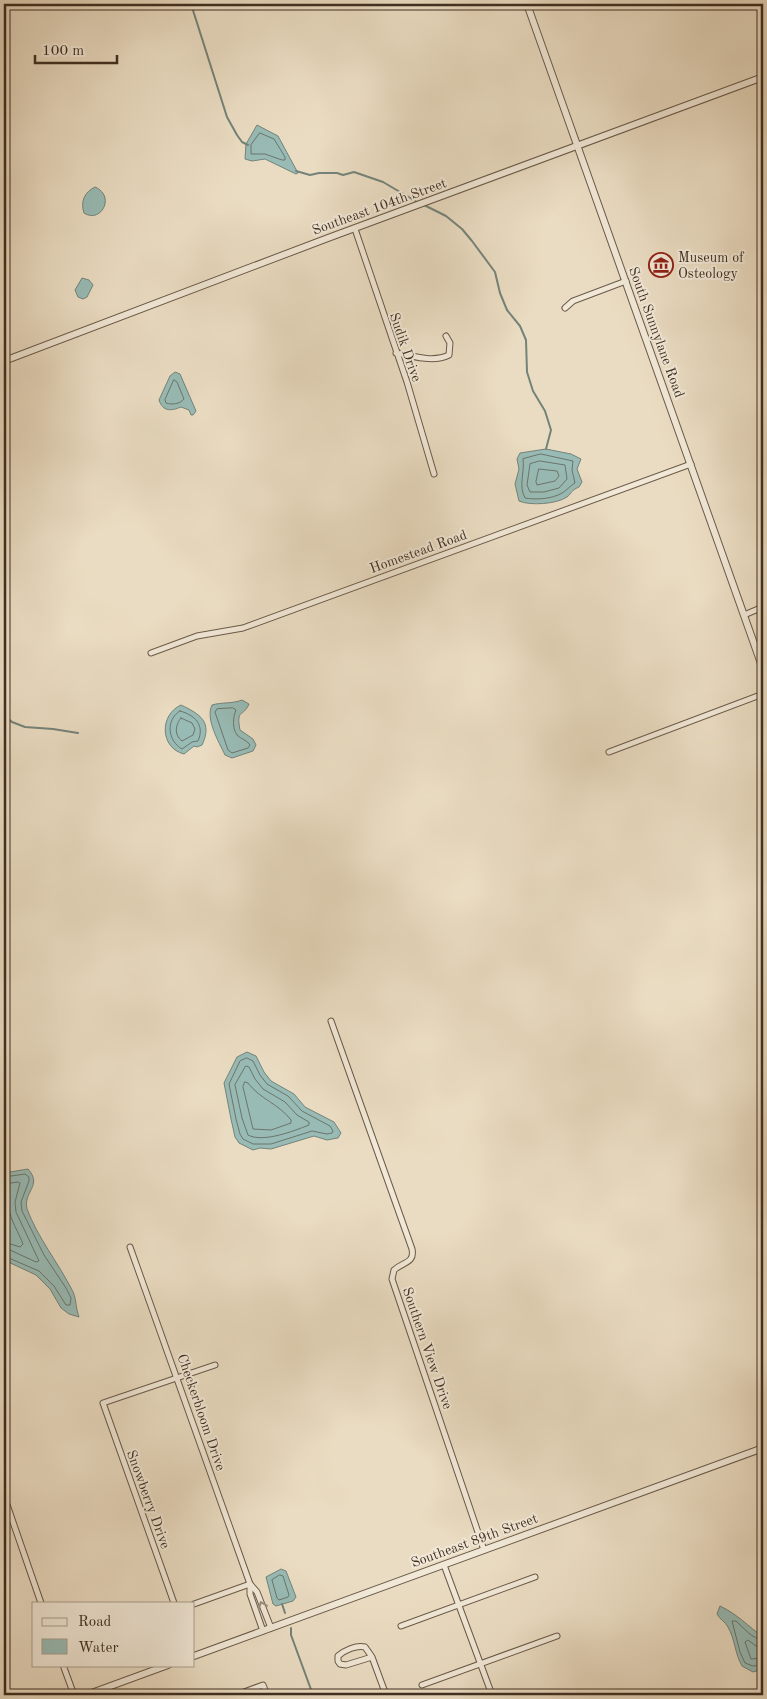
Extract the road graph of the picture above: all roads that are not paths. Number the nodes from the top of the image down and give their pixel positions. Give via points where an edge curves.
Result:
1 (527, 4) edge
2 (763, 77) edge
3 (578, 145) junction
4 (355, 229) junction
5 (626, 281) junction
6 (565, 308) dead end
7 (446, 336) dead end
8 (396, 353) junction
9 (4, 361) edge
10 (691, 464) junction
11 (434, 474) dead end
12 (763, 607) edge
13 (744, 615) junction
14 (151, 653) dead end
15 (763, 668) edge
16 (763, 694) edge
17 (609, 752) dead end
18 (331, 1021) dead end
19 (130, 1247) dead end
20 (215, 1365) dead end
21 (178, 1378) junction
22 (763, 1448) edge
23 (4, 1496) edge
24 (484, 1550) junction
25 (444, 1565) junction
26 (535, 1577) dead end
27 (250, 1584) junction
28 (41, 1602) edge
29 (174, 1602) edge
30 (195, 1604) edge
31 (459, 1606) junction
32 (401, 1626) dead end
33 (270, 1628) junction
34 (263, 1631) junction
35 (557, 1636) dead end
36 (195, 1656) edge
37 (372, 1657) junction
38 (481, 1665) junction
39 (63, 1666) edge
40 (165, 1666) edge
41 (422, 1685) dead end
42 (74, 1695) edge
43 (86, 1695) edge
44 (236, 1695) edge
45 (267, 1695) edge
46 (386, 1695) edge
47 (492, 1695) edge

1 - 3 street, South Sunnylane Road
2 - 3 street, Southeast 104th Street
3 - 4 street, Southeast 104th Street
3 - 5 street, South Sunnylane Road
4 - 8 street, Sudik Drive
4 - 9 street, Southeast 104th Street
5 - 6 street via 573,301
5 - 10 street, South Sunnylane Road
7 - 8 street via 450,342 449,355 444,358
8 - 11 street, Sudik Drive
10 - 13 street, South Sunnylane Road
10 - 14 street, Homestead Road via 243,628 197,636
12 - 13 street
13 - 15 street, South Sunnylane Road
16 - 17 street
18 - 24 street, Southern View Drive via 412,1249 410,1261 396,1268 392,1279
19 - 21 street, Checkerbloom Drive
20 - 21 street
21 - 27 street, Checkerbloom Drive
21 - 29 street, Snowberry Drive via 103,1403
22 - 24 street, Southeast 89th Street
23 - 28 street
24 - 25 street, Southeast 89th Street
25 - 31 street
25 - 33 street, Southeast 89th Street
26 - 31 street
27 - 30 street
33 -> 27 street, Checkerbloom Drive via 257,1592
27 - 34 street, Checkerbloom Drive via 250,1594
31 - 32 street
31 - 38 street
33 - 34 street, Southeast 89th Street
34 - 36 street, Southeast 89th Street
35 - 38 street
37 - 37 street via 366,1646 362,1646 343,1652 337,1658 343,1666
37 - 46 street
38 - 41 street
38 - 47 street
39 - 42 street
40 - 43 street
44 - 45 street via 263,1686

